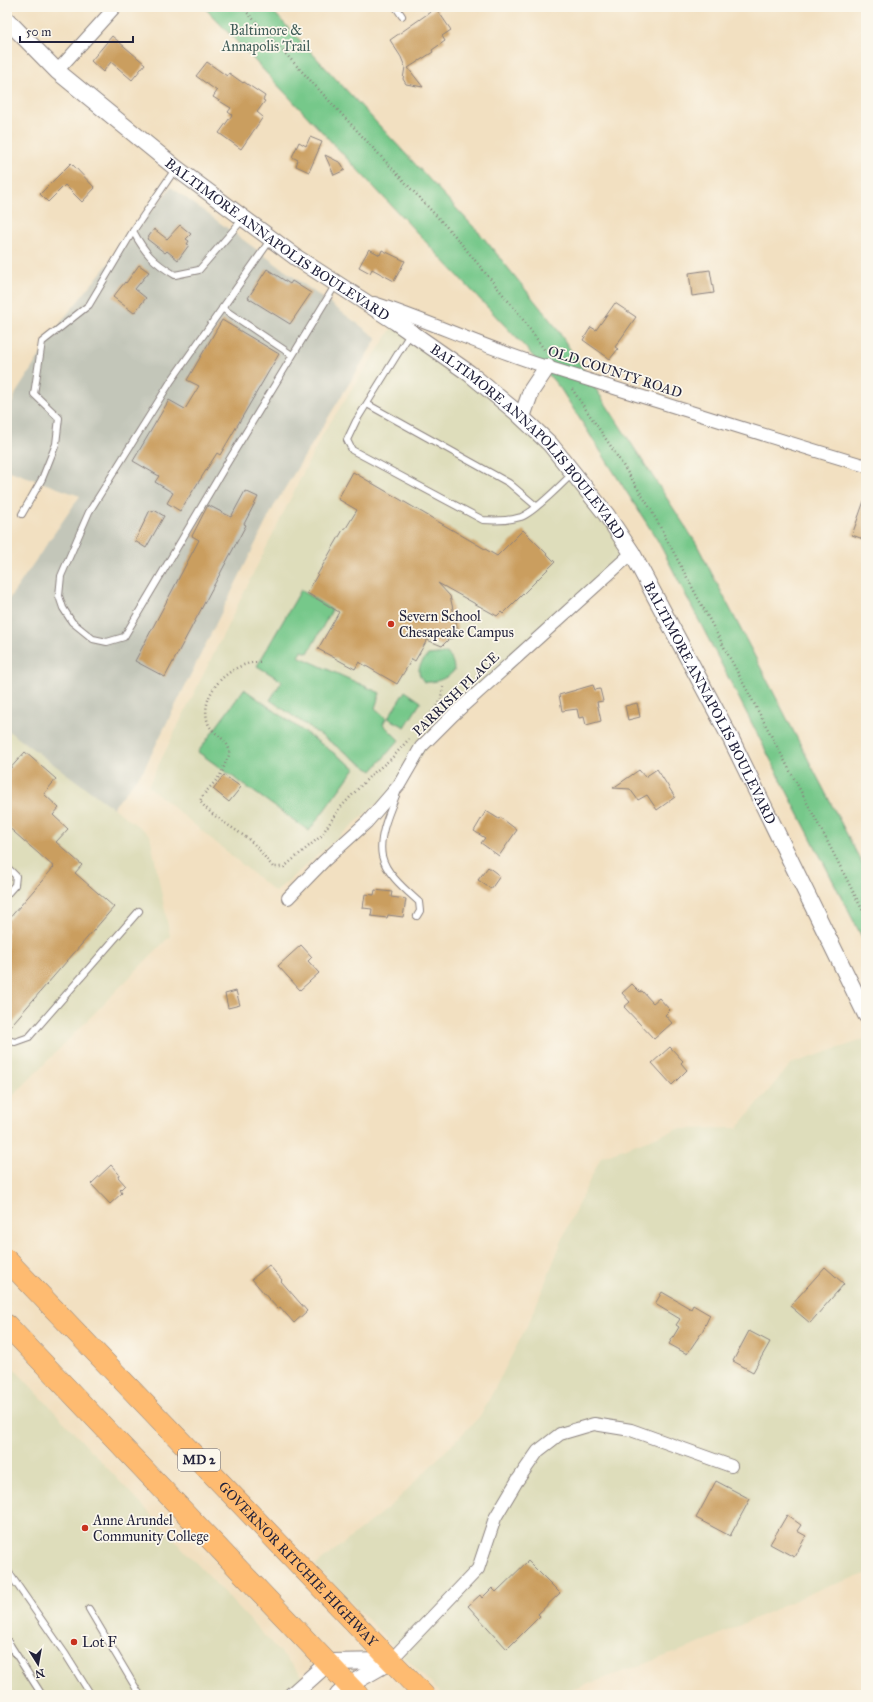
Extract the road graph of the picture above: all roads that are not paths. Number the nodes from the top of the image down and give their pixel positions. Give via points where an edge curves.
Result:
1 (115, 7) edge
2 (396, 7) edge
3 (402, 16) dead end
4 (7, 20) edge
5 (57, 71) junction
6 (176, 168) junction
7 (243, 219) junction
8 (133, 231) junction
9 (271, 239) junction
10 (336, 284) junction
11 (358, 298) junction
12 (222, 308) junction
13 (411, 333) junction
14 (292, 355) junction
15 (547, 360) junction
16 (367, 404) junction
17 (522, 417) junction
18 (866, 466) edge
19 (574, 472) junction
20 (536, 506) junction
21 (22, 514) dead end
22 (632, 553) junction
23 (399, 786) junction
24 (7, 867) edge
25 (7, 894) edge
26 (288, 898) dead end
27 (138, 911) dead end
28 (417, 916) dead end
29 (866, 1015) edge
30 (7, 1040) edge
31 (7, 1260) edge
32 (7, 1325) edge
33 (731, 1466) dead end
34 (7, 1570) edge
35 (89, 1609) dead end
36 (7, 1640) edge
37 (390, 1661) junction
38 (329, 1662) junction
39 (348, 1692) edge
40 (42, 1695) edge
41 (91, 1695) edge
42 (140, 1695) edge
43 (292, 1695) edge
44 (424, 1695) edge

1 - 5 street
2 - 3 lane
4 - 5 street, BALTIMORE ANNAPOLIS BOULEVARD
5 - 6 street, BALTIMORE ANNAPOLIS BOULEVARD
6 - 7 street, BALTIMORE ANNAPOLIS BOULEVARD
6 - 8 lane
7 - 8 lane via 199,270 175,275 157,264
7 - 9 street, BALTIMORE ANNAPOLIS BOULEVARD
8 - 21 lane via 89,305 42,342 34,394 59,418 56,444 42,479
9 - 10 street, BALTIMORE ANNAPOLIS BOULEVARD
9 - 12 lane
10 - 11 street, BALTIMORE ANNAPOLIS BOULEVARD
10 - 14 lane
11 - 13 street, BALTIMORE ANNAPOLIS BOULEVARD
11 - 15 street, OLD COUNTY ROAD via 476,341
12 - 14 lane
12 - 14 lane via 171,381 89,512 61,576 60,596 63,608 72,622 93,638 107,642 124,637
13 - 16 lane
13 - 17 street, BALTIMORE ANNAPOLIS BOULEVARD via 469,373
15 - 17 street via 531,391
15 - 18 street, OLD COUNTY ROAD
16 - 20 lane via 509,483
16 - 20 lane via 347,440 352,450 484,520 501,521 523,516
17 - 19 street, BALTIMORE ANNAPOLIS BOULEVARD
19 - 20 lane
19 - 22 street, BALTIMORE ANNAPOLIS BOULEVARD
22 - 23 street, PARRISH PLACE via 453,715 421,747
22 - 29 street, BALTIMORE ANNAPOLIS BOULEVARD via 727,732
23 - 26 street, PARRISH PLACE via 367,822
23 - 28 lane via 388,816 382,856 403,888 419,902 420,911
24 - 25 lane via 16,876 15,885
27 - 30 lane via 29,1037 15,1042
31 - 37 highway, GOVERNOR RITCHIE HIGHWAY / MD 2
32 - 38 highway
33 - 37 street via 631,1430 594,1424 560,1434 538,1451 517,1481 495,1518 478,1569
34 - 41 lane
35 - 42 lane
36 - 40 lane
37 - 38 street
37 - 39 street
37 - 44 highway, GOVERNOR RITCHIE HIGHWAY / MD 2
38 - 39 highway
38 - 43 street

